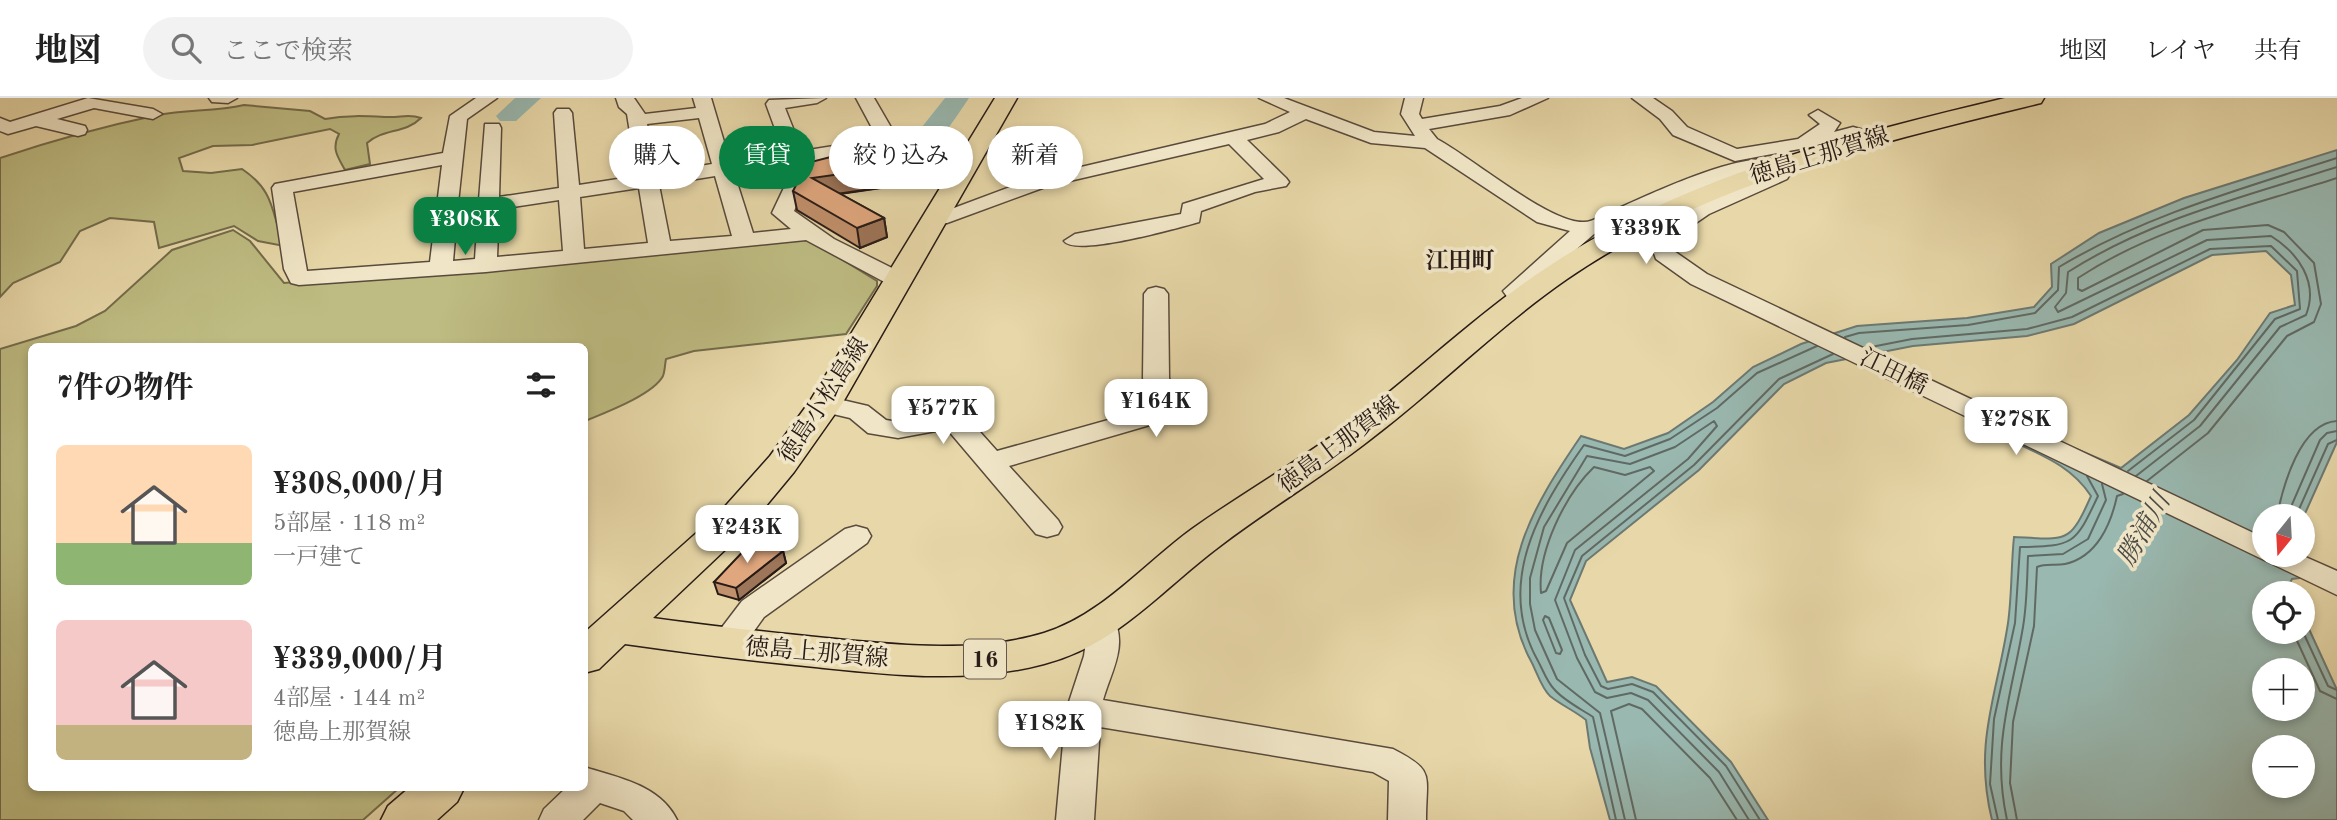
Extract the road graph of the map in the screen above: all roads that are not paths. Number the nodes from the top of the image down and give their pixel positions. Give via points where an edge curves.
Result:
1 (218, 98) edge
2 (228, 98) edge
3 (488, 98) edge
4 (625, 98) edge
5 (817, 98) edge
6 (865, 98) edge
7 (1006, 98) edge
8 (1414, 98) edge
9 (1539, 98) edge
10 (1641, 98) edge
11 (2033, 98) edge
12 (95, 99) edge
13 (1286, 103) edge
14 (704, 105) edge
15 (563, 113) dead end
16 (153, 114) dead end
17 (1818, 115) dead end
18 (36, 120) junction
19 (637, 120) junction
20 (0, 124) edge
21 (1417, 125) junction
22 (638, 126) edge
23 (783, 126) edge
24 (492, 128) dead end
25 (78, 130) dead end
26 (1234, 138) junction
27 (1430, 143) junction
28 (815, 155) edge
29 (719, 156) edge
30 (1791, 157) junction
31 (452, 159) junction
32 (609, 187) edge
33 (648, 189) edge
34 (729, 189) edge
35 (794, 189) edge
36 (570, 194) junction
37 (488, 206) junction
38 (448, 211) junction
39 (934, 218) junction
40 (1586, 229) junction
41 (811, 233) junction
42 (744, 241) junction
43 (1075, 241) dead end
44 (660, 248) junction
45 (574, 256) junction
46 (486, 265) junction
47 (441, 268) junction
48 (898, 280) junction
49 (1156, 293) dead end
50 (1521, 300) junction
51 (825, 404) junction
52 (991, 462) junction
53 (1047, 527) dead end
54 (856, 536) dead end
55 (2252, 544) edge
56 (2301, 567) edge
57 (2331, 581) edge
58 (1100, 624) junction
59 (618, 628) junction
60 (727, 643) junction
61 (588, 654) edge
62 (1084, 711) junction
63 (589, 784) edge
64 (438, 791) edge
65 (583, 791) edge
66 (405, 820) edge
67 (558, 820) edge
68 (658, 820) edge
69 (1075, 820) edge
70 (1407, 820) edge

1 - 2 street
3 - 31 street via 459,116
4 - 19 street
5 - 23 street via 775,104
6 - 28 street via 890,143
7 - 39 main road, 徳島小松島線
8 - 21 street via 1410,114
9 - 21 street via 1504,111
10 - 30 street via 1680,131 1735,155
11 - 30 main road, 徳島上那賀線 / 16
12 - 16 street
12 - 18 street
13 - 26 street via 1272,128
13 - 27 street via 1371,137
14 - 19 street
14 - 29 street
15 - 36 street
17 - 30 street via 1829,127
18 - 20 street via 8,128
18 - 25 street
19 - 22 street
21 - 27 street
24 - 37 street
26 - 39 street via 1040,182 962,214
26 - 43 street via 1279,182 1191,208 1192,218
27 - 40 street via 1544,218
30 - 40 street via 1731,170
30 - 50 main road, 徳島上那賀線 / 16 via 1644,221
30 - 55 street, 江田橋 via 1780,175 1671,228 1659,247 1682,270
31 - 38 street
31 - 47 street via 282,188 299,278
32 - 36 street
33 - 44 street
34 - 42 street
35 - 41 street via 783,213
36 - 37 street
36 - 45 street
37 - 38 street
37 - 46 street
38 - 47 street
39 - 48 main road, 徳島小松島線
40 - 50 street via 1525,280 1515,291
41 - 42 street
41 - 48 street
42 - 44 street
44 - 45 street
45 - 46 street
46 - 47 street
48 - 51 main road, 徳島小松島線
49 - 52 street via 1156,378 1165,412
50 - 58 main road, 徳島上那賀線 / 16 via 1363,429 1203,540
51 - 52 street via 859,412 878,427 898,430 954,420
51 - 59 main road, 徳島小松島線 via 733,521
52 - 53 street
54 - 60 street via 752,609
56 - 57 street
58 - 60 main road, 徳島上那賀線 / 16 via 1046,648 965,661
58 - 62 street via 1106,648 1093,673
59 - 60 main road, 徳島上那賀線 / 16
59 - 61 main road, 徳島小松島線
62 - 69 street
62 - 70 street via 1380,759 1408,774
63 - 68 street via 637,800
64 - 66 main road
65 - 67 street

